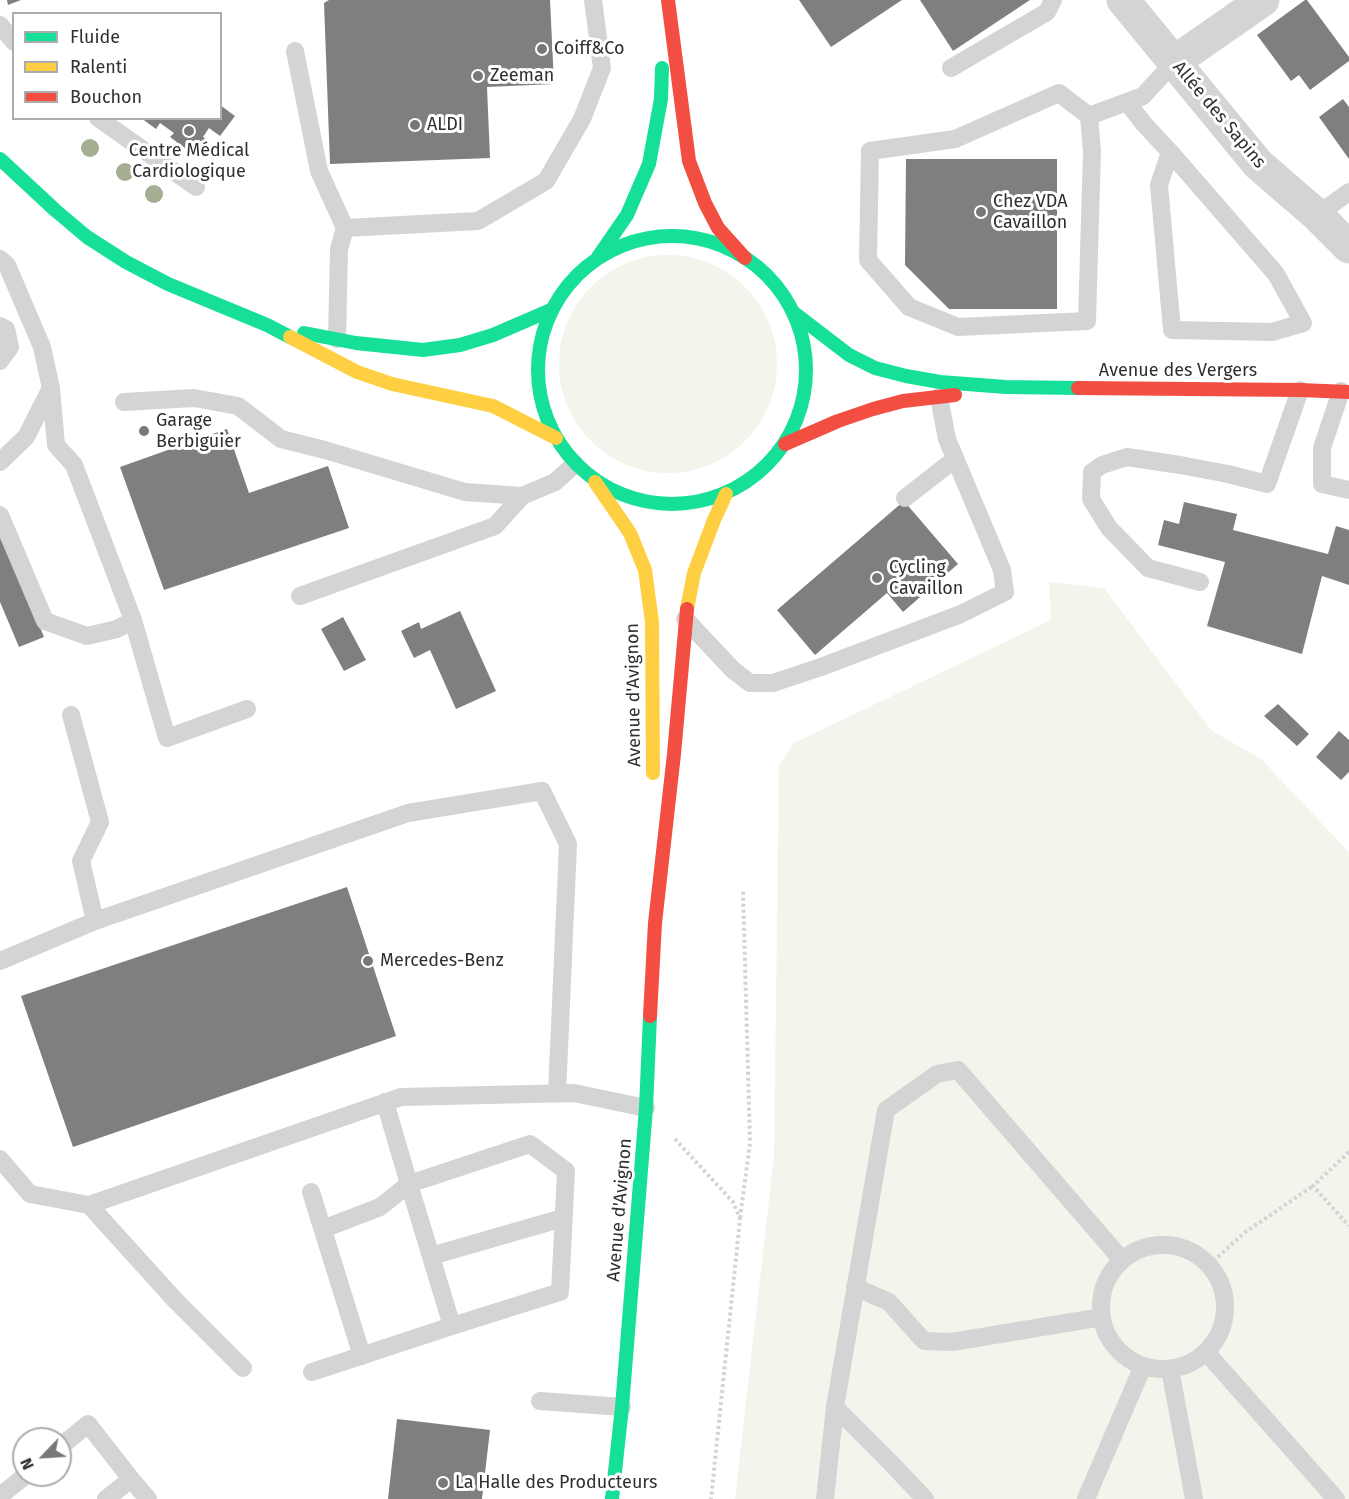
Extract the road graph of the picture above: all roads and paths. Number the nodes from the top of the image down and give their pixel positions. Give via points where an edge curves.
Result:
1 (593, 0) edge
2 (666, 0) edge
3 (1053, 0) edge
4 (1123, 0) edge
5 (1250, 4) edge
6 (0, 25) edge
7 (12, 40) edge
8 (295, 51) dead end
9 (1174, 63) junction
10 (951, 68) dead end
11 (1127, 102) junction
12 (1089, 116) junction
13 (101, 120) edge
14 (1170, 152) junction
15 (0, 159) edge
16 (196, 187) dead end
17 (1349, 192) edge
18 (1317, 215) junction
19 (345, 228) junction
20 (1349, 247) edge
21 (598, 257) junction
22 (745, 258) junction
23 (0, 259) edge
24 (551, 310) junction
25 (793, 312) junction
26 (267, 325) junction
27 (0, 326) edge
28 (337, 339) junction
29 (0, 361) edge
30 (1006, 387) junction
31 (51, 388) junction
32 (1300, 390) junction
33 (1345, 391) edge
34 (939, 397) junction
35 (124, 402) dead end
36 (556, 438) junction
37 (785, 444) junction
38 (955, 459) junction
39 (0, 462) edge
40 (575, 464) junction
41 (594, 480) junction
42 (1349, 490) edge
43 (726, 494) junction
44 (522, 496) junction
45 (905, 498) dead end
46 (0, 515) edge
47 (1200, 582) dead end
48 (300, 596) dead end
49 (685, 619) junction
50 (133, 620) junction
51 (247, 710) dead end
52 (72, 715) dead end
53 (654, 784) dead end
54 (654, 819) dead end
55 (743, 891) dead end
56 (95, 921) junction
57 (655, 923) junction
58 (0, 961) edge
59 (557, 1094) junction
60 (385, 1102) junction
61 (646, 1108) junction
62 (1349, 1152) edge
63 (0, 1159) edge
64 (409, 1184) junction
65 (1313, 1186) junction
66 (311, 1192) dead end
67 (88, 1205) junction
68 (563, 1218) junction
69 (740, 1219) junction
70 (1349, 1226) edge
71 (323, 1229) junction
72 (431, 1256) junction
73 (1122, 1260) junction
74 (1209, 1265) junction
75 (855, 1287) junction
76 (1102, 1317) junction
77 (452, 1326) junction
78 (1206, 1352) junction
79 (362, 1356) junction
80 (1143, 1366) junction
81 (243, 1368) dead end
82 (1170, 1369) junction
83 (312, 1372) dead end
84 (540, 1401) dead end
85 (622, 1407) junction
86 (835, 1407) junction
87 (72, 1437) edge
88 (131, 1479) junction
89 (12, 1486) edge
90 (0, 1496) edge
91 (106, 1499) edge
92 (148, 1499) edge
93 (612, 1499) edge
94 (711, 1499) edge
95 (825, 1499) edge
96 (924, 1499) edge
97 (1086, 1499) edge
98 (1194, 1499) edge
99 (1336, 1499) edge

1 - 19 lane via 602,68 582,120 546,181 478,221
2 - 21 main road via 661,99 650,164 627,215
2 - 22 main road via 689,161 718,228
3 - 10 lane via 1047,12
4 - 9 street, Allée des Sapins
5 - 9 street
6 - 7 lane
8 - 19 lane via 319,171
9 - 11 lane via 1143,96
9 - 18 street, Allée des Sapins via 1258,164
11 - 12 lane
11 - 14 lane
12 - 12 lane via 1059,93 955,139 870,150 868,260 909,307 958,327 1087,321 1092,151
13 - 16 lane
14 - 14 lane via 1276,274 1303,323 1272,332 1172,330 1159,185
15 - 26 main road via 87,237 126,262
17 - 18 lane
18 - 20 street, Allée des Sapins
19 - 28 lane via 339,249
21 - 22 main road via 621,245 671,235 723,246
21 - 24 main road via 579,272
22 - 25 main road via 780,291
23 - 31 lane via 7,265 42,347
24 - 28 main road via 460,345 423,350
24 - 36 main road via 537,361 538,388 544,414
25 - 30 main road, Avenue des Vergers via 849,356 875,368 940,382
25 - 37 main road via 802,337 805,393
26 - 28 main road
26 - 36 main road via 357,372 392,384 493,406
27 - 29 lane via 6,329 9,347
30 - 32 main road, Avenue des Vergers
30 - 34 main road, Avenue des Vergers
31 - 39 lane via 26,437
31 - 50 lane via 56,445 74,465
32 - 33 main road, Avenue des Vergers
32 - 47 lane via 1267,484 1127,457 1092,472 1091,499 1109,528 1148,568
33 - 42 lane via 1322,448 1322,484
34 - 37 main road, Avenue des Vergers via 873,409
34 - 38 lane
35 - 44 lane via 194,398 238,406 281,439 465,492
36 - 40 main road
37 - 43 main road via 769,465
38 - 45 lane
38 - 49 lane via 1002,570 1005,592 961,614 773,683 750,683
40 - 41 main road
40 - 44 lane via 555,482
41 - 43 main road via 618,494 672,506 700,503
41 - 53 main road, Avenue d'Avignon via 630,533 645,570 652,622
43 - 49 main road, Avenue d'Avignon via 694,573
44 - 48 lane via 495,526
46 - 50 lane via 45,621 87,636
49 - 57 main road, Avenue d'Avignon
50 - 51 lane via 167,738
52 - 56 lane via 100,822 81,861
54 - 57 main road, Avenue d'Avignon
55 - 69 path via 750,1143
56 - 58 lane
56 - 59 lane via 408,813 542,791 568,844
57 - 61 main road, Avenue d'Avignon
59 - 60 lane via 401,1097
59 - 61 lane
60 - 64 lane
60 - 67 lane
61 - 69 path via 733,1202
61 - 85 main road, Avenue d'Avignon
62 - 65 path
63 - 67 lane via 30,1194
64 - 68 lane via 530,1144 566,1171
64 - 71 lane via 380,1207
64 - 72 lane
65 - 70 path
65 - 74 path via 1244,1233
66 - 71 lane
67 - 81 lane
68 - 72 lane
68 - 77 lane via 560,1292
69 - 94 path
71 - 79 lane
72 - 77 lane
73 - 74 lane via 1140,1248 1161,1244 1182,1247
73 - 75 lane via 958,1070 937,1074 886,1110
73 - 76 lane via 1108,1276 1102,1296
74 - 78 lane via 1225,1293 1226,1315 1219,1335
75 - 76 lane via 889,1302 924,1341 952,1342
75 - 86 lane
76 - 80 lane via 1116,1347
77 - 79 lane
78 - 82 lane via 1189,1364
78 - 99 lane
79 - 83 lane
80 - 82 lane
80 - 97 lane
82 - 98 lane
84 - 85 lane
85 - 93 main road, Avenue d'Avignon
86 - 95 lane
86 - 96 lane
87 - 88 lane via 88,1424
88 - 91 lane
88 - 92 lane
89 - 90 lane

